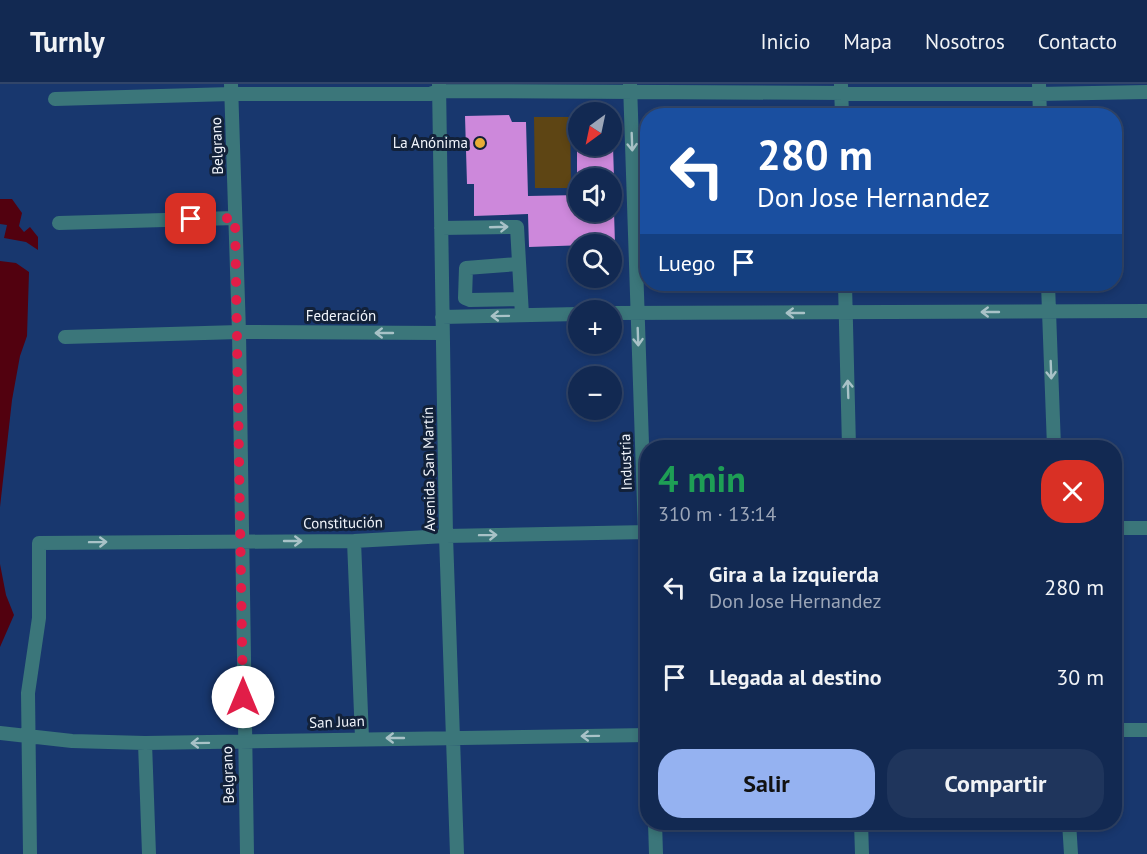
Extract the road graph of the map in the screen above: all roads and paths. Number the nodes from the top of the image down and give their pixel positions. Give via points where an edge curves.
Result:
1 (231, 89) edge
2 (437, 92) edge
3 (630, 92) edge
4 (1147, 92) edge
5 (842, 93) edge
6 (55, 99) dead end
7 (1040, 99) edge
8 (1147, 99) edge
9 (235, 218) junction
10 (59, 223) dead end
11 (441, 228) junction
12 (519, 264) junction
13 (845, 291) edge
14 (1048, 291) edge
15 (521, 299) junction
16 (1147, 311) edge
17 (1049, 312) junction
18 (622, 313) edge
19 (637, 313) junction
20 (845, 313) junction
21 (568, 314) edge
22 (522, 315) junction
23 (442, 317) junction
24 (239, 332) junction
25 (442, 333) junction
26 (65, 337) dead end
27 (642, 440) edge
28 (849, 440) edge
29 (1054, 440) edge
30 (1122, 528) edge
31 (1147, 528) edge
32 (640, 532) edge
33 (446, 536) junction
34 (242, 540) junction
35 (354, 541) junction
36 (1122, 730) edge
37 (1147, 730) edge
38 (0, 734) edge
39 (28, 735) junction
40 (640, 735) edge
41 (362, 738) junction
42 (453, 738) junction
43 (244, 742) junction
44 (145, 743) junction
45 (655, 830) edge
46 (861, 830) edge
47 (1070, 830) edge
48 (30, 854) edge
49 (149, 854) edge
50 (247, 854) edge
51 (457, 854) edge
52 (656, 854) edge
53 (862, 854) edge
54 (1071, 854) edge

1 - 2 street
1 - 6 street
1 - 9 street, Belgrano
2 - 3 street
2 - 11 street, Avenida San Martín
3 - 5 street
3 -> 19 street, Industria
4 - 7 street
5 - 7 street
7 - 8 street
9 - 10 street
9 - 24 street, Belgrano
11 -> 12 street via 517,227
11 - 23 street, Avenida San Martín
12 - 15 street
12 - 15 street via 465,268 465,298
13 - 20 street
14 - 17 street
15 - 22 street
16 - 17 street
17 -> 20 street
17 -> 29 street
18 - 19 street
20 -> 19 street
19 -> 27 street, Industria
28 -> 20 street
21 - 22 street
22 -> 23 street
23 - 25 street, Avenida San Martín
25 -> 24 street, Federación
24 - 26 street, Federación
24 - 34 street, Belgrano
25 - 33 street, Avenida San Martín
30 - 31 street
33 -> 32 street, Constitución
33 - 35 street, Constitución
33 - 42 street, Avenida San Martín
34 -> 35 street, Constitución
39 -> 34 street, Constitución via 28,693 39,618 39,543
34 - 43 street, Belgrano
35 - 41 street
36 - 37 street
38 - 39 street, San Juan
39 - 44 street, San Juan
39 - 48 street
40 -> 42 street, San Juan
42 -> 41 street, San Juan
41 - 43 street, San Juan
42 - 51 street, Avenida San Martín
43 -> 44 street, San Juan
43 - 50 street, Belgrano
44 - 49 street
45 - 52 street
46 - 53 street
47 - 54 street

